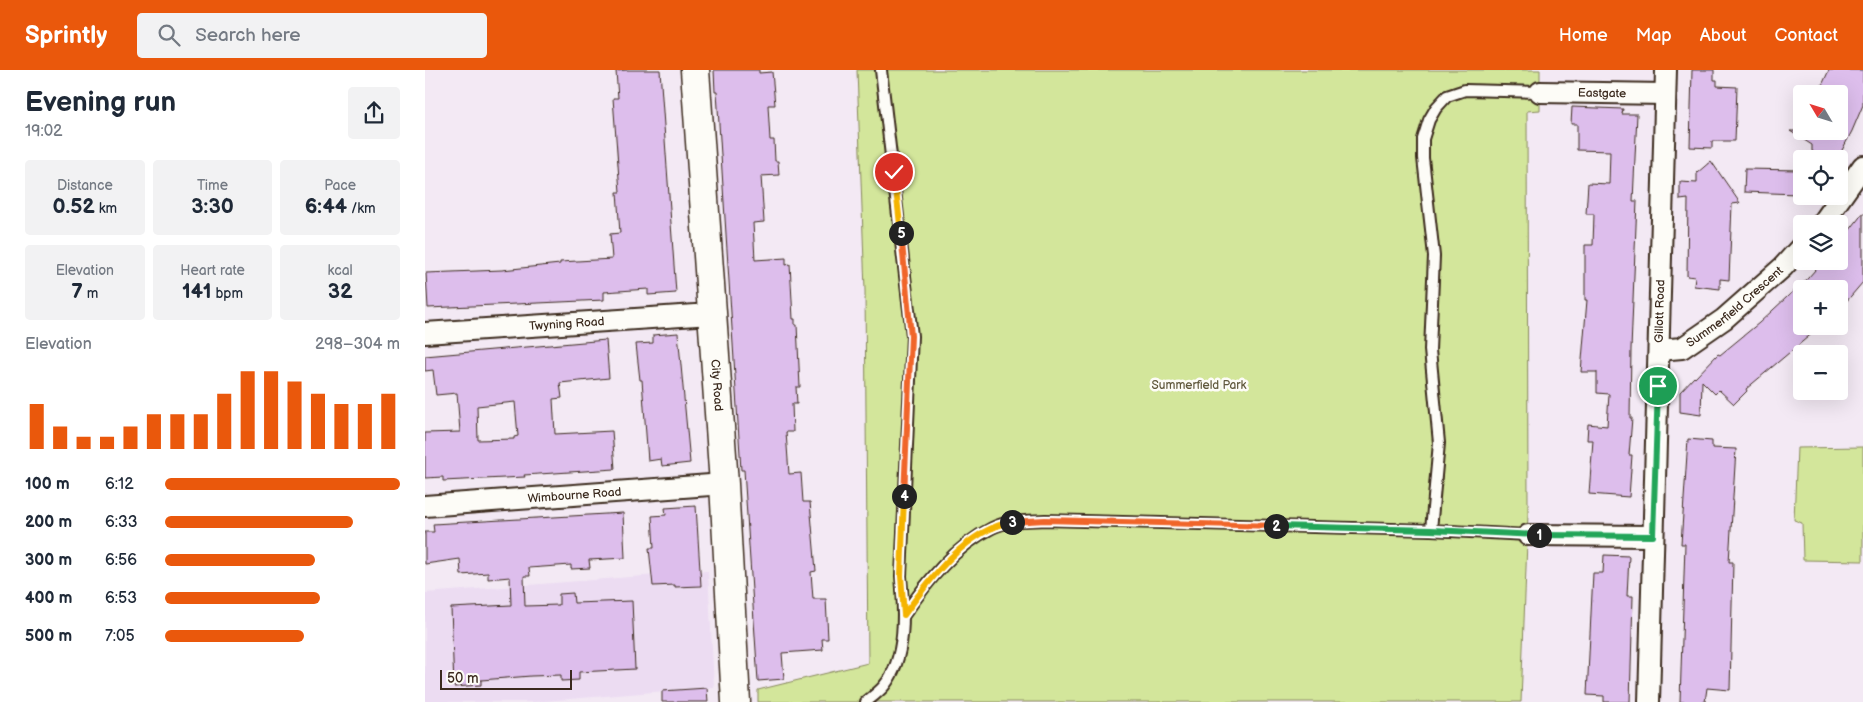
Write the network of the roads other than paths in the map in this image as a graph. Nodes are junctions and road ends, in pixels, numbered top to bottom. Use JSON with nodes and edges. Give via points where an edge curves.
{"nodes":[{"id":1,"x":695,"y":70,"type":"edge"},
{"id":2,"x":881,"y":70,"type":"edge"},
{"id":3,"x":1666,"y":70,"type":"edge"},
{"id":4,"x":1540,"y":92,"type":"joint"},
{"id":5,"x":1665,"y":94,"type":"junction"},
{"id":6,"x":1863,"y":166,"type":"edge"},
{"id":7,"x":1828,"y":215,"type":"edge"},
{"id":8,"x":1793,"y":256,"type":"edge"},
{"id":9,"x":711,"y":314,"type":"junction"},
{"id":10,"x":425,"y":333,"type":"edge"},
{"id":11,"x":1659,"y":350,"type":"junction"},
{"id":12,"x":724,"y":484,"type":"junction"},
{"id":13,"x":425,"y":506,"type":"edge"},
{"id":14,"x":1431,"y":530,"type":"junction"},
{"id":15,"x":1528,"y":535,"type":"joint"},
{"id":16,"x":1653,"y":536,"type":"junction"},
{"id":17,"x":904,"y":615,"type":"junction"},
{"id":18,"x":735,"y":702,"type":"edge"},
{"id":19,"x":866,"y":702,"type":"edge"},
{"id":20,"x":1649,"y":702,"type":"edge"}],
"edges":[{"from":1,"to":9,"type":"main road","name":"City Road"},
{"from":2,"to":17,"type":"lane","via":[[911,336],[901,576]]},
{"from":3,"to":5,"type":"street","name":"Gillott Road"},
{"from":4,"to":5,"type":"street","name":"Eastgate"},
{"from":4,"to":14,"type":"lane","via":[[1465,90],[1447,96],[1429,120],[1423,139],[1434,256],[1430,350],[1439,443]]},
{"from":5,"to":11,"type":"street","name":"Gillott Road"},
{"from":6,"to":7,"type":"street"},
{"from":8,"to":11,"type":"street","name":"Summerfield Crescent","via":[[1724,319],[1682,348]]},
{"from":9,"to":10,"type":"street","name":"Twyning Road"},
{"from":9,"to":12,"type":"main road","name":"City Road"},
{"from":11,"to":16,"type":"street","name":"Gillott Road"},
{"from":12,"to":13,"type":"street","name":"Wimbourne Road"},
{"from":12,"to":18,"type":"main road","name":"City Road"},
{"from":14,"to":15,"type":"lane"},
{"from":14,"to":17,"type":"lane","via":[[1045,520],[1009,523],[992,528],[962,549],[921,591]]},
{"from":15,"to":16,"type":"street"},
{"from":16,"to":20,"type":"street","name":"Gillott Road"},
{"from":17,"to":19,"type":"lane","via":[[897,664],[884,686]]}]}
